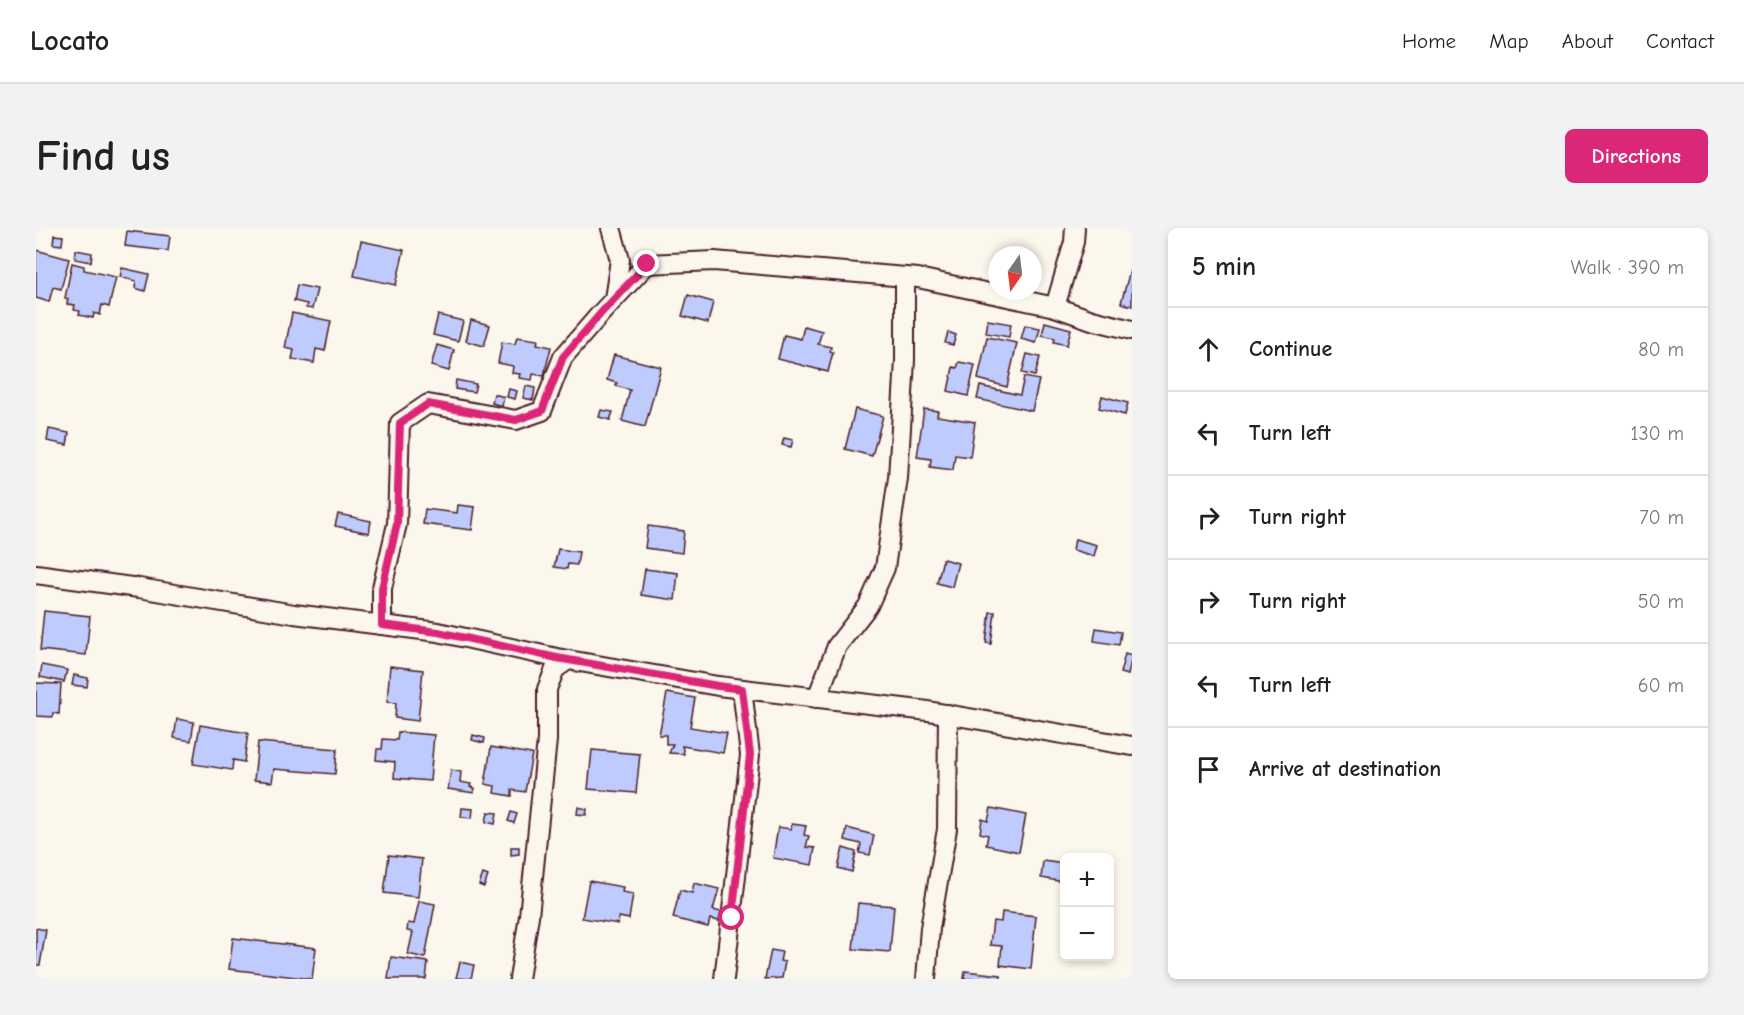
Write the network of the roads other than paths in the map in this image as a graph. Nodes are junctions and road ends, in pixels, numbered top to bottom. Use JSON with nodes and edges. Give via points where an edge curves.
{"nodes":[{"id":1,"x":611,"y":228,"type":"edge"},
{"id":2,"x":1075,"y":228,"type":"edge"},
{"id":3,"x":905,"y":277,"type":"junction"},
{"id":4,"x":614,"y":299,"type":"junction"},
{"id":5,"x":1055,"y":307,"type":"junction"},
{"id":6,"x":1132,"y":330,"type":"edge"},
{"id":7,"x":36,"y":574,"type":"edge"},
{"id":8,"x":382,"y":625,"type":"junction"},
{"id":9,"x":568,"y":660,"type":"junction"},
{"id":10,"x":742,"y":689,"type":"junction"},
{"id":11,"x":817,"y":698,"type":"junction"},
{"id":12,"x":948,"y":714,"type":"junction"},
{"id":13,"x":1132,"y":746,"type":"edge"},
{"id":14,"x":519,"y":979,"type":"edge"},
{"id":15,"x":724,"y":979,"type":"edge"},
{"id":16,"x":926,"y":979,"type":"edge"}],
"edges":[{"from":1,"to":4,"type":"street","via":[[620,260]]},
{"from":2,"to":5,"type":"street"},
{"from":3,"to":4,"type":"street","via":[[714,261],[647,264]]},
{"from":3,"to":5,"type":"street"},
{"from":3,"to":11,"type":"street","via":[[898,478],[885,568],[868,606],[837,646]]},
{"from":4,"to":8,"type":"street","via":[[563,357],[542,411],[516,420],[428,404],[400,423],[397,524],[382,588]]},
{"from":5,"to":6,"type":"street"},
{"from":7,"to":8,"type":"street"},
{"from":8,"to":9,"type":"street","via":[[438,632]]},
{"from":9,"to":10,"type":"street"},
{"from":9,"to":14,"type":"street","via":[[555,669],[547,689],[545,752]]},
{"from":10,"to":11,"type":"street"},
{"from":10,"to":15,"type":"street","via":[[750,755]]},
{"from":11,"to":12,"type":"street"},
{"from":12,"to":13,"type":"street"},
{"from":12,"to":16,"type":"street","via":[[947,829],[930,928]]}]}
